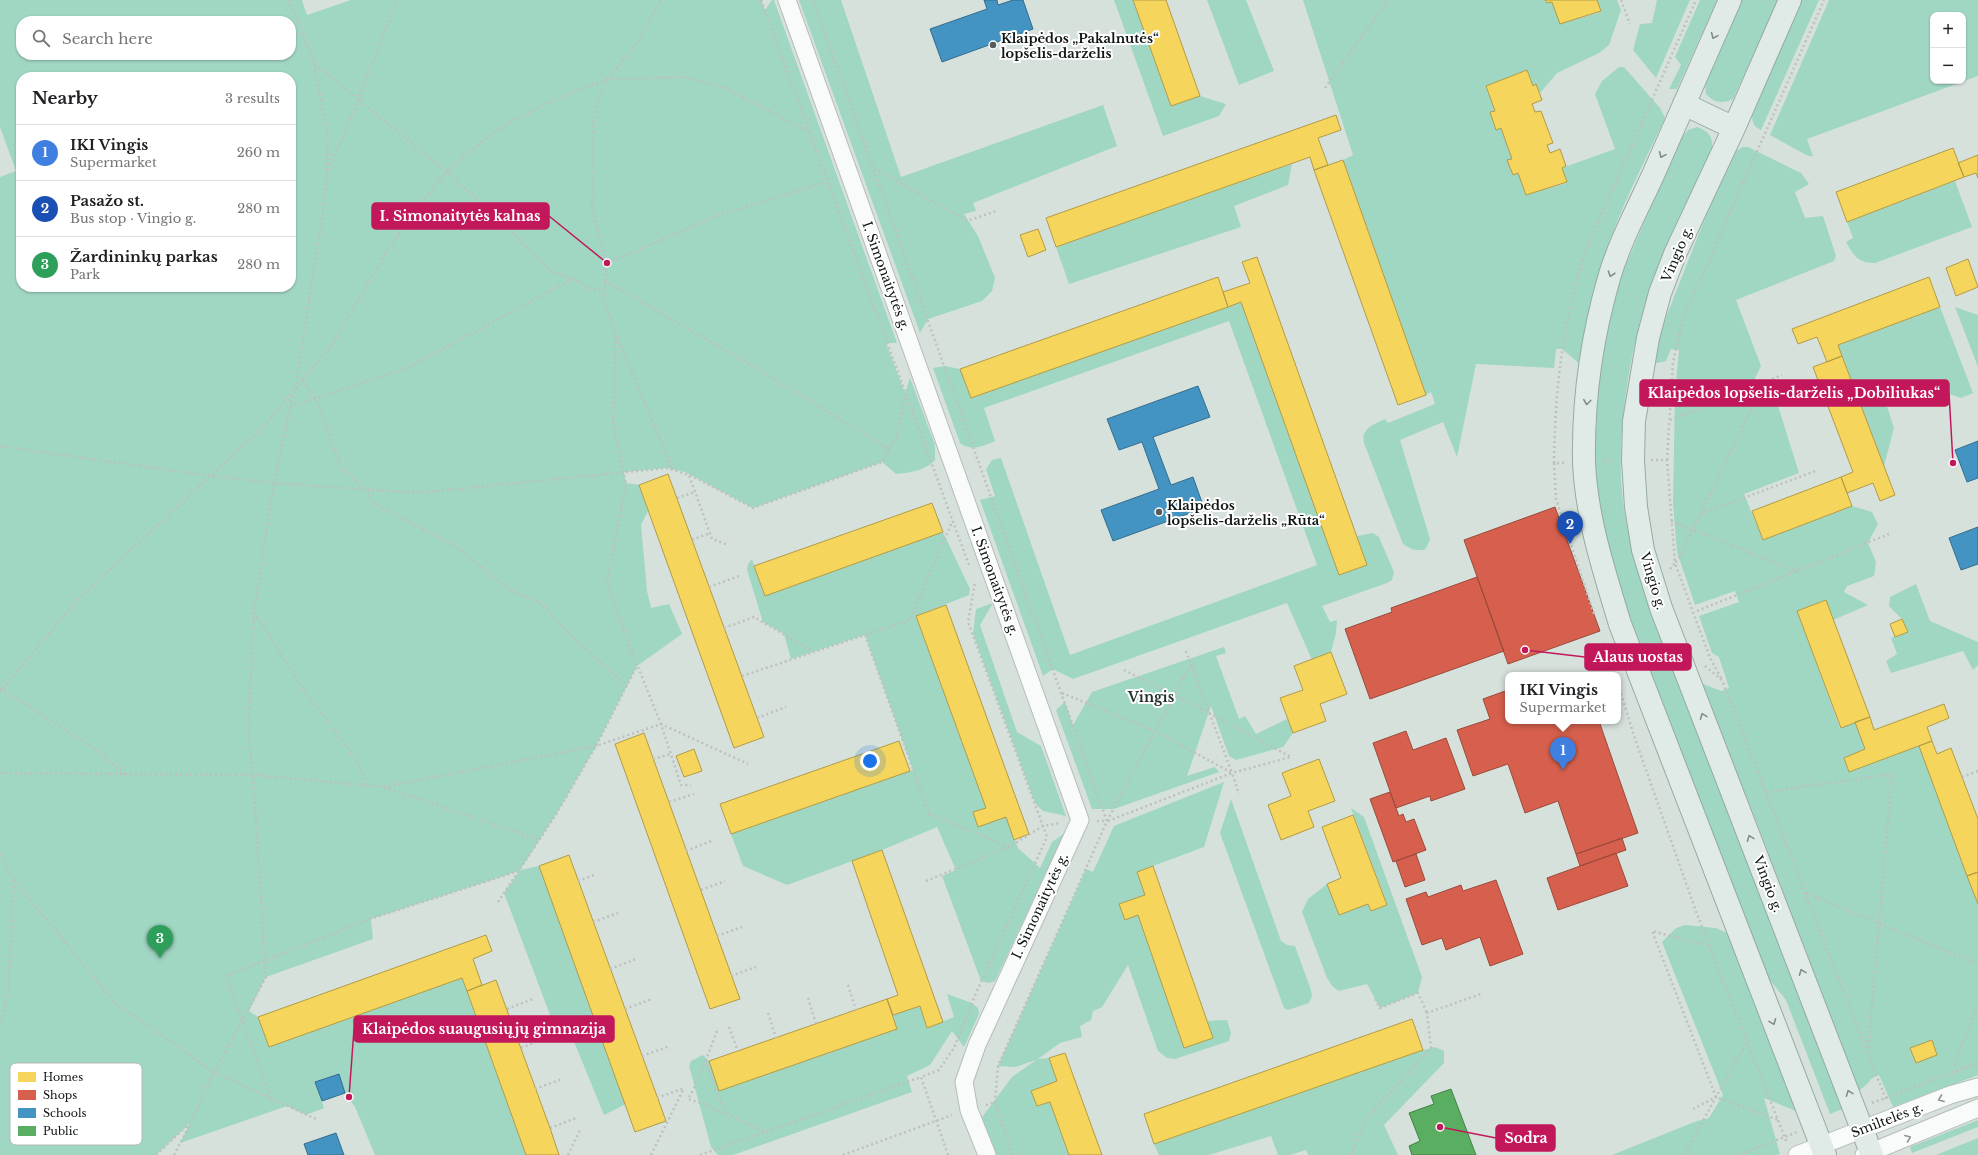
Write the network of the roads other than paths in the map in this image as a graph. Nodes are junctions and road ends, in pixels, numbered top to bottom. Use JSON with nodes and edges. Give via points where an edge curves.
{"nodes":[{"id":1,"x":787,"y":0,"type":"edge"},
{"id":2,"x":1730,"y":0,"type":"edge"},
{"id":3,"x":1790,"y":0,"type":"edge"},
{"id":4,"x":1684,"y":104,"type":"junction"},
{"id":5,"x":1734,"y":128,"type":"junction"},
{"id":6,"x":1978,"y":1087,"type":"edge"},
{"id":7,"x":1978,"y":1108,"type":"edge"},
{"id":8,"x":1863,"y":1130,"type":"junction"},
{"id":9,"x":1823,"y":1150,"type":"edge"},
{"id":10,"x":1869,"y":1154,"type":"edge"},
{"id":11,"x":987,"y":1155,"type":"edge"},
{"id":12,"x":1797,"y":1155,"type":"edge"}],
"edges":[{"from":1,"to":11,"type":"street","name":"I. Simonaitytės g.","via":[[1080,820],[977,1044],[964,1082],[969,1110]]},
{"from":2,"to":4,"type":"main road","one_way":true},
{"from":3,"to":5,"type":"main road","name":"Vingio g."},
{"from":4,"to":5,"type":"main road"},
{"from":4,"to":9,"type":"main road","one_way":true,"via":[[1609,277],[1598,323],[1585,418],[1584,462],[1591,519],[1620,624]]},
{"from":8,"to":5,"type":"main road","name":"Vingio g.","one_way":true,"via":[[1661,608],[1643,550],[1636,507],[1634,421],[1648,338],[1660,293],[1675,254]]},
{"from":6,"to":8,"type":"street","name":"Smiltelės g.","one_way":true,"via":[[1950,1095]]},
{"from":10,"to":7,"type":"street","name":"Smiltelės g.","one_way":true},
{"from":8,"to":9,"type":"street","name":"Smiltelės g."},
{"from":8,"to":10,"type":"main road","name":"Vingio g."},
{"from":9,"to":12,"type":"street","name":"Smiltelės g."}]}
